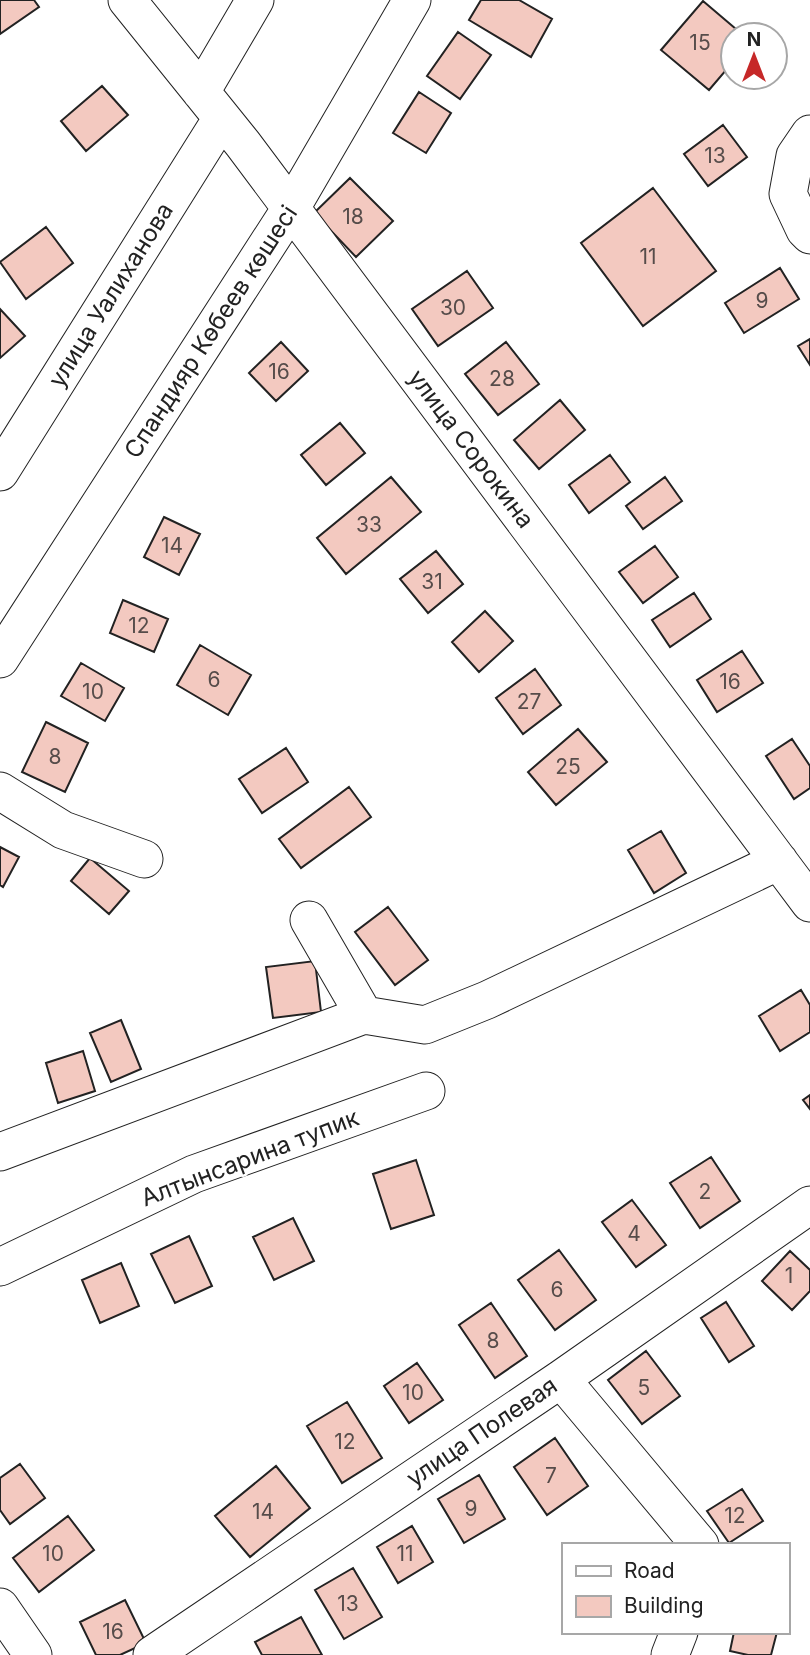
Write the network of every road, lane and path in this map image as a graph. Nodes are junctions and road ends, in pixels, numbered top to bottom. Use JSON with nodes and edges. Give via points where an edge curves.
{"nodes":[{"id":1,"x":127,"y":0,"type":"edge"},
{"id":2,"x":255,"y":0,"type":"edge"},
{"id":3,"x":412,"y":0,"type":"edge"},
{"id":4,"x":212,"y":105,"type":"junction"},
{"id":5,"x":810,"y":134,"type":"edge"},
{"id":6,"x":291,"y":208,"type":"junction"},
{"id":7,"x":810,"y":235,"type":"edge"},
{"id":8,"x":0,"y":472,"type":"edge"},
{"id":9,"x":0,"y":659,"type":"edge"},
{"id":10,"x":0,"y":791,"type":"edge"},
{"id":11,"x":144,"y":859,"type":"dead end"},
{"id":12,"x":779,"y":861,"type":"junction"},
{"id":13,"x":810,"y":903,"type":"edge"},
{"id":14,"x":309,"y":920,"type":"dead end"},
{"id":15,"x":364,"y":1015,"type":"junction"},
{"id":16,"x":426,"y":1091,"type":"dead end"},
{"id":17,"x":0,"y":1152,"type":"edge"},
{"id":18,"x":810,"y":1205,"type":"edge"},
{"id":19,"x":0,"y":1267,"type":"edge"},
{"id":20,"x":561,"y":1379,"type":"junction"},
{"id":21,"x":698,"y":1543,"type":"edge"},
{"id":22,"x":0,"y":1607,"type":"edge"},
{"id":23,"x":678,"y":1634,"type":"edge"},
{"id":24,"x":33,"y":1655,"type":"edge"},
{"id":25,"x":152,"y":1655,"type":"edge"},
{"id":26,"x":670,"y":1655,"type":"edge"}],
"edges":[{"from":1,"to":4,"type":"street","name":"улица Сорокина"},
{"from":2,"to":4,"type":"street","name":"улица Уалиханова"},
{"from":3,"to":6,"type":"street","name":"Спандияр Көбеев көшесі"},
{"from":4,"to":6,"type":"street","name":"улица Сорокина"},
{"from":4,"to":8,"type":"street","name":"улица Уалиханова"},
{"from":5,"to":7,"type":"street","via":[[795,156],[789,194]]},
{"from":6,"to":9,"type":"street","name":"Спандияр Көбеев көшесі"},
{"from":6,"to":12,"type":"street","name":"улица Сорокина"},
{"from":10,"to":11,"type":"street","via":[[63,830]]},
{"from":12,"to":13,"type":"street","name":"улица Сорокина"},
{"from":12,"to":15,"type":"street","via":[[425,1025]]},
{"from":14,"to":15,"type":"street"},
{"from":15,"to":17,"type":"street"},
{"from":16,"to":19,"type":"street","name":"Алтынсарина тупик","via":[[194,1174]]},
{"from":18,"to":20,"type":"street","name":"улица Полевая"},
{"from":20,"to":21,"type":"street"},
{"from":20,"to":25,"type":"street","name":"улица Полевая"},
{"from":22,"to":24,"type":"street"},
{"from":23,"to":26,"type":"street"}]}
